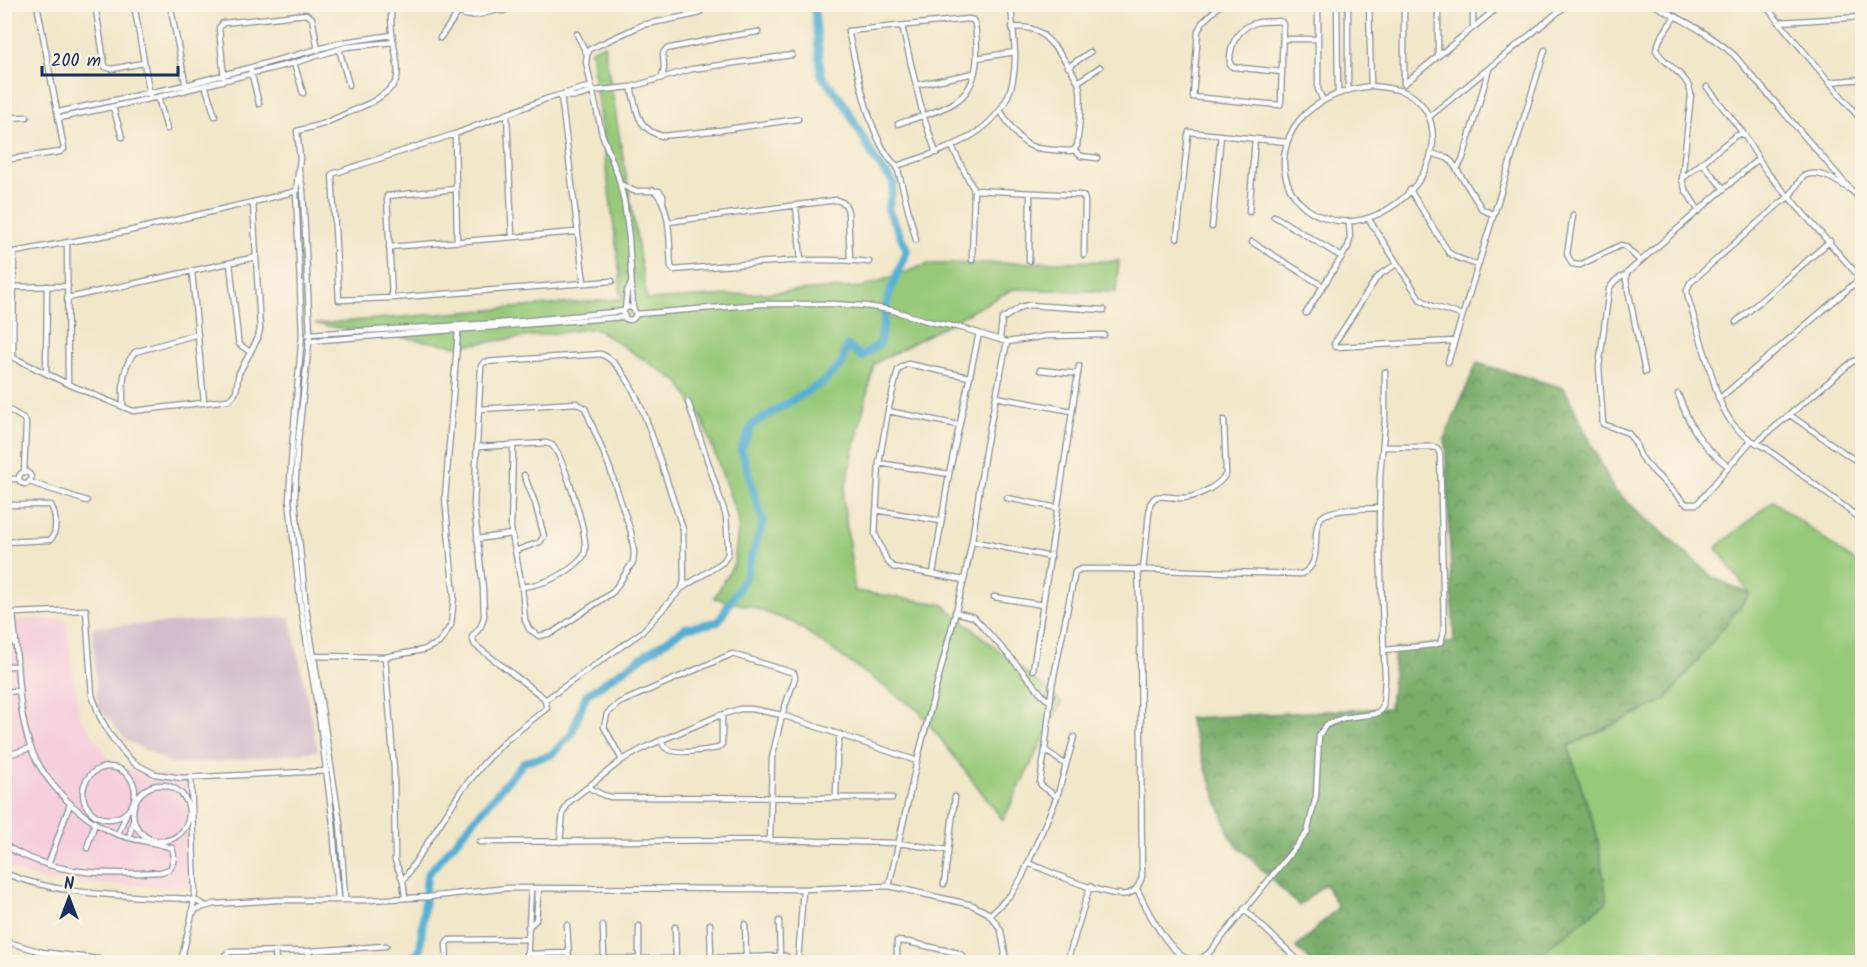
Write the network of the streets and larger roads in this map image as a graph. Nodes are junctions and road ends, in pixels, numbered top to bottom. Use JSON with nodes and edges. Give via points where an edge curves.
{"nodes":[{"id":1,"x":37,"y":4,"type":"edge"},
{"id":2,"x":95,"y":4,"type":"edge"},
{"id":3,"x":134,"y":4,"type":"edge"},
{"id":4,"x":170,"y":4,"type":"edge"},
{"id":5,"x":391,"y":4,"type":"edge"},
{"id":6,"x":451,"y":4,"type":"edge"},
{"id":7,"x":522,"y":4,"type":"edge"},
{"id":8,"x":701,"y":4,"type":"edge"},
{"id":9,"x":1011,"y":4,"type":"edge"},
{"id":10,"x":1221,"y":4,"type":"edge"},
{"id":11,"x":1317,"y":4,"type":"edge"},
{"id":12,"x":1337,"y":4,"type":"edge"},
{"id":13,"x":1348,"y":4,"type":"edge"},
{"id":14,"x":1370,"y":4,"type":"edge"},
{"id":15,"x":1404,"y":4,"type":"edge"},
{"id":16,"x":1438,"y":4,"type":"edge"},
{"id":17,"x":1473,"y":4,"type":"edge"},
{"id":18,"x":1502,"y":4,"type":"edge"},
{"id":19,"x":1568,"y":4,"type":"edge"},
{"id":20,"x":1652,"y":4,"type":"edge"},
{"id":21,"x":1764,"y":4,"type":"edge"},
{"id":22,"x":497,"y":7,"type":"edge"},
{"id":23,"x":458,"y":13,"type":"junction"},
{"id":24,"x":1675,"y":16,"type":"junction"},
{"id":25,"x":1863,"y":17,"type":"edge"},
{"id":26,"x":1779,"y":22,"type":"junction"},
{"id":27,"x":902,"y":26,"type":"junction"},
{"id":28,"x":1012,"y":27,"type":"junction"},
{"id":29,"x":1473,"y":27,"type":"junction"},
{"id":30,"x":758,"y":32,"type":"dead end"},
{"id":31,"x":577,"y":34,"type":"dead end"},
{"id":32,"x":392,"y":35,"type":"junction"},
{"id":33,"x":440,"y":38,"type":"dead end"},
{"id":34,"x":1283,"y":39,"type":"junction"},
{"id":35,"x":1318,"y":39,"type":"junction"},
{"id":36,"x":394,"y":42,"type":"junction"},
{"id":37,"x":339,"y":49,"type":"junction"},
{"id":38,"x":1545,"y":50,"type":"dead end"},
{"id":39,"x":319,"y":52,"type":"junction"},
{"id":40,"x":1015,"y":52,"type":"junction"},
{"id":41,"x":1090,"y":52,"type":"dead end"},
{"id":42,"x":587,"y":55,"type":"junction"},
{"id":43,"x":792,"y":55,"type":"dead end"},
{"id":44,"x":1438,"y":56,"type":"junction"},
{"id":45,"x":977,"y":58,"type":"junction"},
{"id":46,"x":143,"y":63,"type":"junction"},
{"id":47,"x":294,"y":63,"type":"junction"},
{"id":48,"x":1068,"y":67,"type":"junction"},
{"id":49,"x":1100,"y":67,"type":"dead end"},
{"id":50,"x":1489,"y":69,"type":"junction"},
{"id":51,"x":251,"y":71,"type":"junction"},
{"id":52,"x":1282,"y":72,"type":"junction"},
{"id":53,"x":974,"y":73,"type":"junction"},
{"id":54,"x":662,"y":77,"type":"junction"},
{"id":55,"x":224,"y":78,"type":"junction"},
{"id":56,"x":1863,"y":80,"type":"edge"},
{"id":57,"x":1078,"y":82,"type":"junction"},
{"id":58,"x":1829,"y":82,"type":"junction"},
{"id":59,"x":1404,"y":84,"type":"junction"},
{"id":60,"x":205,"y":85,"type":"junction"},
{"id":61,"x":349,"y":85,"type":"dead end"},
{"id":62,"x":916,"y":85,"type":"junction"},
{"id":63,"x":1371,"y":86,"type":"junction"},
{"id":64,"x":186,"y":87,"type":"junction"},
{"id":65,"x":631,"y":87,"type":"junction"},
{"id":66,"x":1707,"y":87,"type":"dead end"},
{"id":67,"x":1348,"y":90,"type":"junction"},
{"id":68,"x":592,"y":91,"type":"junction"},
{"id":69,"x":1404,"y":92,"type":"junction"},
{"id":70,"x":303,"y":93,"type":"dead end"},
{"id":71,"x":1338,"y":93,"type":"junction"},
{"id":72,"x":561,"y":95,"type":"junction"},
{"id":73,"x":150,"y":96,"type":"junction"},
{"id":74,"x":158,"y":97,"type":"junction"},
{"id":75,"x":1323,"y":101,"type":"junction"},
{"id":76,"x":260,"y":104,"type":"dead end"},
{"id":77,"x":113,"y":106,"type":"junction"},
{"id":78,"x":1001,"y":112,"type":"junction"},
{"id":79,"x":507,"y":114,"type":"junction"},
{"id":80,"x":59,"y":115,"type":"junction"},
{"id":81,"x":923,"y":115,"type":"junction"},
{"id":82,"x":215,"y":116,"type":"dead end"},
{"id":83,"x":1430,"y":116,"type":"junction"},
{"id":84,"x":27,"y":117,"type":"dead end"},
{"id":85,"x":4,"y":118,"type":"edge"},
{"id":86,"x":798,"y":119,"type":"dead end"},
{"id":87,"x":1863,"y":121,"type":"edge"},
{"id":88,"x":898,"y":124,"type":"dead end"},
{"id":89,"x":167,"y":129,"type":"dead end"},
{"id":90,"x":1743,"y":133,"type":"junction"},
{"id":91,"x":455,"y":134,"type":"junction"},
{"id":92,"x":1221,"y":135,"type":"junction"},
{"id":93,"x":122,"y":137,"type":"dead end"},
{"id":94,"x":1255,"y":139,"type":"junction"},
{"id":95,"x":1287,"y":142,"type":"junction"},
{"id":96,"x":952,"y":147,"type":"junction"},
{"id":97,"x":1074,"y":150,"type":"junction"},
{"id":98,"x":936,"y":153,"type":"junction"},
{"id":99,"x":1431,"y":153,"type":"junction"},
{"id":100,"x":1097,"y":158,"type":"dead end"},
{"id":101,"x":1758,"y":159,"type":"junction"},
{"id":102,"x":4,"y":160,"type":"edge"},
{"id":103,"x":1702,"y":163,"type":"junction"},
{"id":104,"x":897,"y":166,"type":"junction"},
{"id":105,"x":299,"y":167,"type":"junction"},
{"id":106,"x":1457,"y":169,"type":"junction"},
{"id":107,"x":1682,"y":179,"type":"junction"},
{"id":108,"x":620,"y":184,"type":"junction"},
{"id":109,"x":455,"y":189,"type":"junction"},
{"id":110,"x":1724,"y":189,"type":"junction"},
{"id":111,"x":303,"y":190,"type":"junction"},
{"id":112,"x":974,"y":190,"type":"junction"},
{"id":113,"x":1410,"y":190,"type":"junction"},
{"id":114,"x":1851,"y":190,"type":"junction"},
{"id":115,"x":296,"y":191,"type":"junction"},
{"id":116,"x":634,"y":191,"type":"junction"},
{"id":117,"x":1030,"y":193,"type":"junction"},
{"id":118,"x":1789,"y":197,"type":"junction"},
{"id":119,"x":624,"y":201,"type":"junction"},
{"id":120,"x":1863,"y":201,"type":"edge"},
{"id":121,"x":253,"y":202,"type":"junction"},
{"id":122,"x":796,"y":206,"type":"junction"},
{"id":123,"x":1700,"y":211,"type":"junction"},
{"id":124,"x":1249,"y":212,"type":"dead end"},
{"id":125,"x":1494,"y":215,"type":"junction"},
{"id":126,"x":1573,"y":215,"type":"dead end"},
{"id":127,"x":1274,"y":216,"type":"dead end"},
{"id":128,"x":1368,"y":218,"type":"junction"},
{"id":129,"x":668,"y":222,"type":"junction"},
{"id":130,"x":1349,"y":222,"type":"junction"},
{"id":131,"x":1212,"y":227,"type":"dead end"},
{"id":132,"x":577,"y":232,"type":"junction"},
{"id":133,"x":512,"y":237,"type":"junction"},
{"id":134,"x":1177,"y":238,"type":"dead end"},
{"id":135,"x":916,"y":240,"type":"dead end"},
{"id":136,"x":457,"y":241,"type":"junction"},
{"id":137,"x":1830,"y":241,"type":"junction"},
{"id":138,"x":67,"y":242,"type":"junction"},
{"id":139,"x":1252,"y":242,"type":"dead end"},
{"id":140,"x":389,"y":247,"type":"junction"},
{"id":141,"x":14,"y":252,"type":"junction"},
{"id":142,"x":4,"y":254,"type":"edge"},
{"id":143,"x":1084,"y":255,"type":"dead end"},
{"id":144,"x":256,"y":257,"type":"junction"},
{"id":145,"x":1342,"y":257,"type":"junction"},
{"id":146,"x":850,"y":260,"type":"junction"},
{"id":147,"x":1640,"y":260,"type":"junction"},
{"id":148,"x":801,"y":261,"type":"junction"},
{"id":149,"x":972,"y":261,"type":"dead end"},
{"id":150,"x":1029,"y":261,"type":"dead end"},
{"id":151,"x":869,"y":262,"type":"dead end"},
{"id":152,"x":230,"y":263,"type":"junction"},
{"id":153,"x":1397,"y":264,"type":"junction"},
{"id":154,"x":1478,"y":265,"type":"junction"},
{"id":155,"x":192,"y":271,"type":"junction"},
{"id":156,"x":1626,"y":275,"type":"junction"},
{"id":157,"x":1862,"y":279,"type":"edge"},
{"id":158,"x":612,"y":281,"type":"dead end"},
{"id":159,"x":584,"y":283,"type":"junction"},
{"id":160,"x":631,"y":284,"type":"junction"},
{"id":161,"x":47,"y":286,"type":"junction"},
{"id":162,"x":68,"y":286,"type":"junction"},
{"id":163,"x":1323,"y":286,"type":"junction"},
{"id":164,"x":14,"y":287,"type":"junction"},
{"id":165,"x":68,"y":298,"type":"junction"},
{"id":166,"x":392,"y":298,"type":"junction"},
{"id":167,"x":1104,"y":310,"type":"dead end"},
{"id":168,"x":634,"y":311,"type":"junction"},
{"id":169,"x":1306,"y":312,"type":"dead end"},
{"id":170,"x":624,"y":313,"type":"junction"},
{"id":171,"x":1462,"y":315,"type":"junction"},
{"id":172,"x":1736,"y":322,"type":"dead end"},
{"id":173,"x":458,"y":331,"type":"junction"},
{"id":174,"x":979,"y":333,"type":"junction"},
{"id":175,"x":198,"y":334,"type":"junction"},
{"id":176,"x":303,"y":334,"type":"junction"},
{"id":177,"x":310,"y":334,"type":"junction"},
{"id":178,"x":1104,"y":335,"type":"dead end"},
{"id":179,"x":1000,"y":339,"type":"junction"},
{"id":180,"x":309,"y":341,"type":"junction"},
{"id":181,"x":1454,"y":341,"type":"junction"},
{"id":182,"x":302,"y":342,"type":"junction"},
{"id":183,"x":1007,"y":342,"type":"junction"},
{"id":184,"x":249,"y":352,"type":"junction"},
{"id":185,"x":4,"y":353,"type":"edge"},
{"id":186,"x":13,"y":357,"type":"junction"},
{"id":187,"x":1863,"y":360,"type":"edge"},
{"id":188,"x":1448,"y":362,"type":"dead end"},
{"id":189,"x":1080,"y":366,"type":"dead end"},
{"id":190,"x":1040,"y":370,"type":"dead end"},
{"id":191,"x":46,"y":372,"type":"junction"},
{"id":192,"x":1385,"y":372,"type":"dead end"},
{"id":193,"x":1645,"y":372,"type":"dead end"},
{"id":194,"x":1078,"y":374,"type":"junction"},
{"id":195,"x":969,"y":378,"type":"junction"},
{"id":196,"x":68,"y":384,"type":"junction"},
{"id":197,"x":1678,"y":394,"type":"dead end"},
{"id":198,"x":996,"y":397,"type":"junction"},
{"id":199,"x":1719,"y":399,"type":"junction"},
{"id":200,"x":688,"y":402,"type":"dead end"},
{"id":201,"x":204,"y":403,"type":"junction"},
{"id":202,"x":4,"y":407,"type":"edge"},
{"id":203,"x":123,"y":407,"type":"junction"},
{"id":204,"x":480,"y":409,"type":"junction"},
{"id":205,"x":888,"y":411,"type":"junction"},
{"id":206,"x":1072,"y":411,"type":"junction"},
{"id":207,"x":1790,"y":415,"type":"junction"},
{"id":208,"x":1224,"y":420,"type":"dead end"},
{"id":209,"x":959,"y":425,"type":"junction"},
{"id":210,"x":1754,"y":442,"type":"junction"},
{"id":211,"x":513,"y":445,"type":"junction"},
{"id":212,"x":477,"y":447,"type":"junction"},
{"id":213,"x":1383,"y":447,"type":"junction"},
{"id":214,"x":879,"y":463,"type":"junction"},
{"id":215,"x":1863,"y":465,"type":"edge"},
{"id":216,"x":1729,"y":467,"type":"junction"},
{"id":217,"x":24,"y":472,"type":"junction"},
{"id":218,"x":950,"y":474,"type":"junction"},
{"id":219,"x":524,"y":475,"type":"dead end"},
{"id":220,"x":4,"y":479,"type":"edge"},
{"id":221,"x":19,"y":479,"type":"junction"},
{"id":222,"x":29,"y":482,"type":"junction"},
{"id":223,"x":1007,"y":498,"type":"dead end"},
{"id":224,"x":87,"y":501,"type":"dead end"},
{"id":225,"x":4,"y":506,"type":"edge"},
{"id":226,"x":1058,"y":508,"type":"junction"},
{"id":227,"x":1380,"y":508,"type":"junction"},
{"id":228,"x":876,"y":510,"type":"junction"},
{"id":229,"x":1863,"y":520,"type":"edge"},
{"id":230,"x":941,"y":521,"type":"junction"},
{"id":231,"x":512,"y":534,"type":"junction"},
{"id":232,"x":477,"y":538,"type":"junction"},
{"id":233,"x":972,"y":541,"type":"junction"},
{"id":234,"x":4,"y":542,"type":"edge"},
{"id":235,"x":515,"y":551,"type":"junction"},
{"id":236,"x":1051,"y":557,"type":"junction"},
{"id":237,"x":1141,"y":570,"type":"junction"},
{"id":238,"x":933,"y":574,"type":"junction"},
{"id":239,"x":964,"y":579,"type":"junction"},
{"id":240,"x":522,"y":588,"type":"junction"},
{"id":241,"x":682,"y":588,"type":"junction"},
{"id":242,"x":994,"y":597,"type":"dead end"},
{"id":243,"x":1043,"y":605,"type":"junction"},
{"id":244,"x":955,"y":612,"type":"junction"},
{"id":245,"x":13,"y":613,"type":"junction"},
{"id":246,"x":4,"y":614,"type":"edge"},
{"id":247,"x":4,"y":637,"type":"edge"},
{"id":248,"x":16,"y":645,"type":"junction"},
{"id":249,"x":1384,"y":650,"type":"junction"},
{"id":250,"x":311,"y":656,"type":"junction"},
{"id":251,"x":385,"y":657,"type":"junction"},
{"id":252,"x":4,"y":666,"type":"edge"},
{"id":253,"x":17,"y":666,"type":"junction"},
{"id":254,"x":1033,"y":670,"type":"dead end"},
{"id":255,"x":19,"y":691,"type":"junction"},
{"id":256,"x":4,"y":692,"type":"edge"},
{"id":257,"x":545,"y":700,"type":"junction"},
{"id":258,"x":1050,"y":701,"type":"junction"},
{"id":259,"x":782,"y":714,"type":"junction"},
{"id":260,"x":722,"y":715,"type":"junction"},
{"id":261,"x":840,"y":734,"type":"junction"},
{"id":262,"x":1074,"y":737,"type":"dead end"},
{"id":263,"x":661,"y":740,"type":"junction"},
{"id":264,"x":31,"y":748,"type":"junction"},
{"id":265,"x":1046,"y":750,"type":"junction"},
{"id":266,"x":4,"y":756,"type":"edge"},
{"id":267,"x":622,"y":760,"type":"junction"},
{"id":268,"x":917,"y":761,"type":"junction"},
{"id":269,"x":1066,"y":765,"type":"junction"},
{"id":270,"x":330,"y":771,"type":"junction"},
{"id":271,"x":191,"y":778,"type":"junction"},
{"id":272,"x":588,"y":787,"type":"junction"},
{"id":273,"x":770,"y":797,"type":"junction"},
{"id":274,"x":836,"y":797,"type":"junction"},
{"id":275,"x":955,"y":797,"type":"dead end"},
{"id":276,"x":1057,"y":797,"type":"junction"},
{"id":277,"x":892,"y":798,"type":"dead end"},
{"id":278,"x":70,"y":804,"type":"junction"},
{"id":279,"x":127,"y":812,"type":"junction"},
{"id":280,"x":133,"y":817,"type":"junction"},
{"id":281,"x":107,"y":819,"type":"junction"},
{"id":282,"x":95,"y":823,"type":"junction"},
{"id":283,"x":121,"y":826,"type":"junction"},
{"id":284,"x":132,"y":830,"type":"junction"},
{"id":285,"x":118,"y":834,"type":"junction"},
{"id":286,"x":145,"y":836,"type":"junction"},
{"id":287,"x":129,"y":838,"type":"junction"},
{"id":288,"x":770,"y":840,"type":"junction"},
{"id":289,"x":479,"y":842,"type":"dead end"},
{"id":290,"x":560,"y":842,"type":"junction"},
{"id":291,"x":898,"y":843,"type":"junction"},
{"id":292,"x":4,"y":845,"type":"edge"},
{"id":293,"x":87,"y":848,"type":"dead end"},
{"id":294,"x":948,"y":850,"type":"junction"},
{"id":295,"x":1028,"y":863,"type":"junction"},
{"id":296,"x":48,"y":865,"type":"junction"},
{"id":297,"x":4,"y":873,"type":"edge"},
{"id":298,"x":403,"y":881,"type":"junction"},
{"id":299,"x":944,"y":884,"type":"dead end"},
{"id":300,"x":889,"y":886,"type":"junction"},
{"id":301,"x":1089,"y":886,"type":"junction"},
{"id":302,"x":531,"y":888,"type":"junction"},
{"id":303,"x":539,"y":888,"type":"junction"},
{"id":304,"x":803,"y":889,"type":"junction"},
{"id":305,"x":1137,"y":889,"type":"junction"},
{"id":306,"x":405,"y":897,"type":"junction"},
{"id":307,"x":338,"y":899,"type":"junction"},
{"id":308,"x":345,"y":899,"type":"junction"},
{"id":309,"x":194,"y":902,"type":"junction"},
{"id":310,"x":205,"y":906,"type":"junction"},
{"id":311,"x":1244,"y":909,"type":"junction"},
{"id":312,"x":192,"y":914,"type":"junction"},
{"id":313,"x":990,"y":915,"type":"junction"},
{"id":314,"x":779,"y":921,"type":"dead end"},
{"id":315,"x":710,"y":924,"type":"dead end"},
{"id":316,"x":745,"y":924,"type":"dead end"},
{"id":317,"x":567,"y":925,"type":"dead end"},
{"id":318,"x":603,"y":926,"type":"dead end"},
{"id":319,"x":639,"y":926,"type":"dead end"},
{"id":320,"x":528,"y":927,"type":"junction"},
{"id":321,"x":675,"y":927,"type":"dead end"},
{"id":322,"x":527,"y":939,"type":"junction"},
{"id":323,"x":4,"y":941,"type":"edge"},
{"id":324,"x":386,"y":945,"type":"dead end"},
{"id":325,"x":309,"y":951,"type":"junction"},
{"id":326,"x":42,"y":952,"type":"junction"},
{"id":327,"x":275,"y":952,"type":"junction"},
{"id":328,"x":568,"y":953,"type":"junction"},
{"id":329,"x":526,"y":954,"type":"junction"},
{"id":330,"x":765,"y":956,"type":"junction"},
{"id":331,"x":746,"y":957,"type":"junction"},
{"id":332,"x":711,"y":958,"type":"junction"},
{"id":333,"x":142,"y":959,"type":"dead end"},
{"id":334,"x":604,"y":959,"type":"junction"},
{"id":335,"x":639,"y":959,"type":"junction"},
{"id":336,"x":676,"y":959,"type":"junction"},
{"id":337,"x":106,"y":961,"type":"edge"},
{"id":338,"x":651,"y":961,"type":"edge"},
{"id":339,"x":662,"y":961,"type":"edge"},
{"id":340,"x":42,"y":963,"type":"edge"},
{"id":341,"x":181,"y":963,"type":"edge"},
{"id":342,"x":221,"y":963,"type":"edge"},
{"id":343,"x":276,"y":963,"type":"edge"},
{"id":344,"x":309,"y":963,"type":"edge"},
{"id":345,"x":447,"y":963,"type":"edge"},
{"id":346,"x":526,"y":963,"type":"edge"},
{"id":347,"x":765,"y":963,"type":"edge"},
{"id":348,"x":798,"y":963,"type":"edge"},
{"id":349,"x":897,"y":963,"type":"edge"},
{"id":350,"x":965,"y":963,"type":"edge"},
{"id":351,"x":1004,"y":963,"type":"edge"},
{"id":352,"x":1067,"y":963,"type":"edge"},
{"id":353,"x":1300,"y":963,"type":"edge"}],
"edges":[{"from":1,"to":80,"type":"street"},
{"from":2,"to":46,"type":"street","via":[[105,67]]},
{"from":3,"to":46,"type":"street"},
{"from":4,"to":64,"type":"street"},
{"from":5,"to":32,"type":"street"},
{"from":6,"to":23,"type":"street"},
{"from":7,"to":22,"type":"street","via":[[503,11]]},
{"from":8,"to":42,"type":"street","via":[[700,13],[632,29],[590,49]]},
{"from":9,"to":28,"type":"street"},
{"from":10,"to":52,"type":"street","via":[[1198,31],[1193,97],[1280,105]]},
{"from":11,"to":35,"type":"street"},
{"from":12,"to":71,"type":"street"},
{"from":13,"to":67,"type":"street"},
{"from":14,"to":63,"type":"street"},
{"from":15,"to":59,"type":"street"},
{"from":16,"to":44,"type":"street"},
{"from":17,"to":29,"type":"street"},
{"from":18,"to":29,"type":"street"},
{"from":19,"to":50,"type":"street"},
{"from":20,"to":24,"type":"street"},
{"from":21,"to":26,"type":"street"},
{"from":22,"to":23,"type":"street","via":[[471,16]]},
{"from":23,"to":33,"type":"street"},
{"from":24,"to":107,"type":"street","via":[[1656,50],[1690,87]]},
{"from":24,"to":114,"type":"street","via":[[1717,40],[1734,55]]},
{"from":25,"to":26,"type":"street"},
{"from":26,"to":58,"type":"street"},
{"from":27,"to":45,"type":"street","via":[[973,20]]},
{"from":27,"to":62,"type":"street"},
{"from":27,"to":104,"type":"street","via":[[848,31],[875,133],[888,159]]},
{"from":28,"to":40,"type":"street"},
{"from":28,"to":48,"type":"street","via":[[1030,28],[1042,34]]},
{"from":29,"to":44,"type":"street"},
{"from":30,"to":54,"type":"street","via":[[666,50]]},
{"from":31,"to":42,"type":"street"},
{"from":32,"to":36,"type":"street"},
{"from":32,"to":39,"type":"street","via":[[344,42]]},
{"from":34,"to":35,"type":"street"},
{"from":34,"to":52,"type":"street"},
{"from":34,"to":52,"type":"street","via":[[1282,22],[1254,23],[1233,41],[1230,61],[1233,67]]},
{"from":35,"to":75,"type":"street","via":[[1318,89]]},
{"from":36,"to":37,"type":"street"},
{"from":36,"to":105,"type":"street","via":[[395,82],[370,103],[297,131]]},
{"from":37,"to":39,"type":"street"},
{"from":37,"to":61,"type":"street"},
{"from":38,"to":125,"type":"street"},
{"from":39,"to":47,"type":"street"},
{"from":39,"to":51,"type":"street"},
{"from":39,"to":55,"type":"street","via":[[312,18],[306,14],[223,23],[219,28]]},
{"from":40,"to":45,"type":"street"},
{"from":40,"to":78,"type":"street","via":[[1013,80]]},
{"from":41,"to":48,"type":"street"},
{"from":42,"to":68,"type":"street"},
{"from":43,"to":54,"type":"street"},
{"from":44,"to":59,"type":"street"},
{"from":45,"to":53,"type":"street"},
{"from":46,"to":73,"type":"street"},
{"from":47,"to":51,"type":"street"},
{"from":47,"to":70,"type":"street"},
{"from":48,"to":57,"type":"street"},
{"from":49,"to":57,"type":"street"},
{"from":50,"to":83,"type":"street"},
{"from":50,"to":106,"type":"street"},
{"from":51,"to":55,"type":"street"},
{"from":51,"to":76,"type":"street"},
{"from":53,"to":62,"type":"street"},
{"from":53,"to":81,"type":"street","via":[[958,101]]},
{"from":54,"to":65,"type":"street"},
{"from":55,"to":60,"type":"street"},
{"from":55,"to":64,"type":"street"},
{"from":56,"to":58,"type":"street"},
{"from":57,"to":97,"type":"street","via":[[1080,105]]},
{"from":58,"to":87,"type":"street"},
{"from":59,"to":69,"type":"street"},
{"from":60,"to":64,"type":"street"},
{"from":60,"to":82,"type":"street"},
{"from":62,"to":81,"type":"street"},
{"from":63,"to":67,"type":"street"},
{"from":63,"to":69,"type":"street"},
{"from":64,"to":73,"type":"street"},
{"from":64,"to":74,"type":"street"},
{"from":65,"to":68,"type":"street"},
{"from":65,"to":86,"type":"street","via":[[641,122],[653,133],[662,135]]},
{"from":66,"to":90,"type":"street"},
{"from":67,"to":71,"type":"street"},
{"from":68,"to":72,"type":"street","via":[[587,87]]},
{"from":68,"to":108,"type":"street"},
{"from":69,"to":83,"type":"street","via":[[1414,97]]},
{"from":71,"to":75,"type":"street"},
{"from":72,"to":79,"type":"street"},
{"from":72,"to":132,"type":"street"},
{"from":73,"to":74,"type":"street"},
{"from":73,"to":77,"type":"street"},
{"from":73,"to":80,"type":"street"},
{"from":74,"to":89,"type":"street"},
{"from":75,"to":95,"type":"street","via":[[1304,115]]},
{"from":77,"to":80,"type":"street"},
{"from":77,"to":93,"type":"street"},
{"from":78,"to":96,"type":"street"},
{"from":78,"to":97,"type":"street","via":[[1027,146]]},
{"from":79,"to":91,"type":"street"},
{"from":79,"to":133,"type":"street"},
{"from":80,"to":102,"type":"street","via":[[62,152]]},
{"from":81,"to":88,"type":"street"},
{"from":81,"to":98,"type":"street"},
{"from":83,"to":99,"type":"street"},
{"from":84,"to":85,"type":"street"},
{"from":90,"to":101,"type":"street"},
{"from":90,"to":103,"type":"street"},
{"from":91,"to":109,"type":"street"},
{"from":91,"to":166,"type":"street","via":[[332,174],[339,300]]},
{"from":92,"to":94,"type":"street"},
{"from":92,"to":131,"type":"street"},
{"from":92,"to":134,"type":"street","via":[[1189,132]]},
{"from":94,"to":95,"type":"street"},
{"from":94,"to":124,"type":"street"},
{"from":95,"to":130,"type":"street","via":[[1284,176],[1292,193],[1314,213]]},
{"from":96,"to":98,"type":"street"},
{"from":96,"to":112,"type":"street"},
{"from":97,"to":100,"type":"street","via":[[1081,156]]},
{"from":98,"to":104,"type":"street"},
{"from":99,"to":106,"type":"street","via":[[1447,158]]},
{"from":99,"to":113,"type":"street","via":[[1427,167]]},
{"from":101,"to":110,"type":"street"},
{"from":101,"to":118,"type":"street"},
{"from":103,"to":107,"type":"street"},
{"from":103,"to":110,"type":"street"},
{"from":104,"to":135,"type":"street"},
{"from":105,"to":111,"type":"street"},
{"from":105,"to":115,"type":"street"},
{"from":106,"to":125,"type":"street","via":[[1482,209]]},
{"from":107,"to":123,"type":"street"},
{"from":108,"to":116,"type":"street"},
{"from":108,"to":119,"type":"street"},
{"from":109,"to":136,"type":"street"},
{"from":109,"to":140,"type":"street","via":[[387,196]]},
{"from":110,"to":123,"type":"street"},
{"from":111,"to":115,"type":"street"},
{"from":111,"to":177,"type":"street"},
{"from":112,"to":117,"type":"street"},
{"from":112,"to":149,"type":"street"},
{"from":113,"to":128,"type":"street","via":[[1395,204]]},
{"from":113,"to":154,"type":"street","via":[[1449,253]]},
{"from":114,"to":118,"type":"street","via":[[1829,178],[1809,174],[1803,176]]},
{"from":114,"to":120,"type":"street"},
{"from":115,"to":121,"type":"street"},
{"from":115,"to":176,"type":"street"},
{"from":116,"to":119,"type":"street"},
{"from":116,"to":129,"type":"street","via":[[662,192]]},
{"from":117,"to":143,"type":"street","via":[[1084,197]]},
{"from":117,"to":150,"type":"street"},
{"from":118,"to":137,"type":"street"},
{"from":118,"to":199,"type":"street","via":[[1690,283],[1687,290]]},
{"from":119,"to":160,"type":"street"},
{"from":121,"to":138,"type":"street"},
{"from":121,"to":144,"type":"street"},
{"from":122,"to":129,"type":"street"},
{"from":122,"to":146,"type":"street","via":[[843,202]]},
{"from":122,"to":148,"type":"street"},
{"from":123,"to":147,"type":"street"},
{"from":125,"to":154,"type":"street"},
{"from":126,"to":147,"type":"street","via":[[1567,254],[1572,264],[1580,265],[1621,245]]},
{"from":127,"to":145,"type":"street"},
{"from":128,"to":130,"type":"street"},
{"from":128,"to":153,"type":"street"},
{"from":129,"to":148,"type":"street","via":[[674,270]]},
{"from":130,"to":145,"type":"street","via":[[1350,243]]},
{"from":132,"to":133,"type":"street"},
{"from":132,"to":159,"type":"street"},
{"from":133,"to":136,"type":"street"},
{"from":136,"to":140,"type":"street"},
{"from":137,"to":157,"type":"street"},
{"from":137,"to":172,"type":"street"},
{"from":138,"to":141,"type":"street"},
{"from":138,"to":162,"type":"street"},
{"from":139,"to":163,"type":"street"},
{"from":140,"to":166,"type":"street"},
{"from":141,"to":142,"type":"street"},
{"from":141,"to":164,"type":"street"},
{"from":144,"to":152,"type":"street"},
{"from":144,"to":184,"type":"street","via":[[260,329]]},
{"from":145,"to":163,"type":"street"},
{"from":146,"to":148,"type":"street"},
{"from":146,"to":151,"type":"street"},
{"from":147,"to":156,"type":"street"},
{"from":152,"to":155,"type":"street"},
{"from":152,"to":184,"type":"street","via":[[239,344]]},
{"from":153,"to":171,"type":"street","via":[[1424,302]]},
{"from":153,"to":181,"type":"street","via":[[1376,279],[1335,347]]},
{"from":154,"to":171,"type":"street"},
{"from":155,"to":165,"type":"street"},
{"from":155,"to":175,"type":"street"},
{"from":156,"to":193,"type":"street"},
{"from":156,"to":216,"type":"street","via":[[1614,281],[1609,290],[1599,367],[1603,424],[1628,433],[1640,456],[1686,504],[1697,504]]},
{"from":157,"to":199,"type":"street"},
{"from":158,"to":159,"type":"street"},
{"from":159,"to":166,"type":"street"},
{"from":160,"to":168,"type":"street"},
{"from":160,"to":170,"type":"street"},
{"from":161,"to":162,"type":"street"},
{"from":161,"to":164,"type":"street"},
{"from":161,"to":191,"type":"street"},
{"from":162,"to":165,"type":"street"},
{"from":163,"to":169,"type":"street"},
{"from":164,"to":186,"type":"street"},
{"from":165,"to":196,"type":"street"},
{"from":167,"to":179,"type":"street","via":[[1021,307],[1002,320]]},
{"from":168,"to":170,"type":"street","via":[[628,307]]},
{"from":168,"to":170,"type":"street","via":[[630,320]]},
{"from":168,"to":174,"type":"street","via":[[832,304],[881,308]]},
{"from":170,"to":173,"type":"street"},
{"from":170,"to":177,"type":"street"},
{"from":171,"to":181,"type":"street"},
{"from":173,"to":180,"type":"street"},
{"from":173,"to":251,"type":"street","via":[[445,498],[454,596],[451,625],[439,643],[431,647]]},
{"from":174,"to":179,"type":"street"},
{"from":174,"to":195,"type":"street"},
{"from":175,"to":201,"type":"street"},
{"from":175,"to":203,"type":"street","via":[[135,352],[125,366]]},
{"from":176,"to":177,"type":"street"},
{"from":176,"to":182,"type":"street"},
{"from":177,"to":180,"type":"street"},
{"from":178,"to":183,"type":"street","via":[[1046,336]]},
{"from":179,"to":183,"type":"street"},
{"from":180,"to":182,"type":"street"},
{"from":180,"to":250,"type":"street","via":[[295,500]]},
{"from":181,"to":188,"type":"street"},
{"from":182,"to":250,"type":"street","via":[[289,500],[301,608]]},
{"from":183,"to":198,"type":"street"},
{"from":184,"to":201,"type":"street","via":[[239,373],[235,395],[228,400]]},
{"from":185,"to":186,"type":"street"},
{"from":186,"to":191,"type":"street"},
{"from":187,"to":207,"type":"street","via":[[1852,362]]},
{"from":189,"to":194,"type":"street"},
{"from":190,"to":194,"type":"street"},
{"from":191,"to":196,"type":"street"},
{"from":192,"to":213,"type":"street"},
{"from":194,"to":206,"type":"street"},
{"from":195,"to":205,"type":"street","via":[[903,366],[898,370]]},
{"from":195,"to":209,"type":"street"},
{"from":196,"to":203,"type":"street"},
{"from":197,"to":216,"type":"street","via":[[1702,444]]},
{"from":198,"to":206,"type":"street"},
{"from":198,"to":233,"type":"street"},
{"from":199,"to":210,"type":"street","via":[[1737,431]]},
{"from":200,"to":241,"type":"street","via":[[728,523],[728,554]]},
{"from":201,"to":203,"type":"street","via":[[133,411]]},
{"from":202,"to":217,"type":"street","via":[[26,423]]},
{"from":204,"to":212,"type":"street"},
{"from":204,"to":240,"type":"street","via":[[576,403],[585,408],[631,532],[633,562],[613,592],[548,635],[539,636],[529,629]]},
{"from":204,"to":241,"type":"street","via":[[480,370],[484,362],[602,354],[617,364],[643,411],[683,529]]},
{"from":205,"to":209,"type":"street"},
{"from":205,"to":214,"type":"street"},
{"from":206,"to":226,"type":"street"},
{"from":207,"to":210,"type":"street"},
{"from":207,"to":215,"type":"street"},
{"from":208,"to":237,"type":"street","via":[[1226,474],[1219,483],[1194,495],[1153,500]]},
{"from":209,"to":218,"type":"street"},
{"from":210,"to":216,"type":"street"},
{"from":210,"to":229,"type":"street"},
{"from":211,"to":212,"type":"street"},
{"from":211,"to":231,"type":"street"},
{"from":211,"to":240,"type":"street","via":[[553,446],[563,466],[586,544],[583,557],[566,572]]},
{"from":212,"to":232,"type":"street"},
{"from":213,"to":227,"type":"street"},
{"from":213,"to":249,"type":"street","via":[[1432,447],[1440,454],[1444,631],[1440,643]]},
{"from":214,"to":218,"type":"street"},
{"from":214,"to":228,"type":"street"},
{"from":217,"to":221,"type":"street"},
{"from":217,"to":222,"type":"street","via":[[30,474]]},
{"from":218,"to":230,"type":"street"},
{"from":219,"to":235,"type":"street","via":[[544,532],[540,542]]},
{"from":220,"to":221,"type":"street"},
{"from":221,"to":222,"type":"street"},
{"from":222,"to":224,"type":"street"},
{"from":223,"to":226,"type":"street"},
{"from":225,"to":234,"type":"street","via":[[51,505],[55,533],[50,540]]},
{"from":226,"to":236,"type":"street"},
{"from":227,"to":237,"type":"street","via":[[1324,515],[1319,521],[1314,563],[1301,574]]},
{"from":227,"to":249,"type":"street"},
{"from":228,"to":230,"type":"street"},
{"from":228,"to":238,"type":"street","via":[[875,534],[887,561],[893,567]]},
{"from":230,"to":238,"type":"street"},
{"from":231,"to":232,"type":"street"},
{"from":231,"to":235,"type":"street"},
{"from":232,"to":257,"type":"street","via":[[484,616],[473,641]]},
{"from":233,"to":236,"type":"street"},
{"from":233,"to":239,"type":"street"},
{"from":235,"to":240,"type":"street"},
{"from":236,"to":243,"type":"street"},
{"from":237,"to":258,"type":"street","via":[[1075,572]]},
{"from":237,"to":305,"type":"street","via":[[1143,864]]},
{"from":238,"to":239,"type":"street"},
{"from":239,"to":244,"type":"street"},
{"from":241,"to":257,"type":"street","via":[[642,632]]},
{"from":242,"to":243,"type":"street"},
{"from":243,"to":254,"type":"street"},
{"from":244,"to":258,"type":"street","via":[[974,617]]},
{"from":244,"to":268,"type":"street"},
{"from":245,"to":246,"type":"street"},
{"from":245,"to":248,"type":"street"},
{"from":245,"to":271,"type":"street","via":[[86,610],[92,695],[110,735],[134,763],[155,774]]},
{"from":247,"to":248,"type":"street"},
{"from":248,"to":253,"type":"street"},
{"from":249,"to":311,"type":"street","via":[[1383,706],[1375,714],[1343,718],[1326,725],[1319,735],[1316,796],[1307,833]]},
{"from":250,"to":251,"type":"street"},
{"from":250,"to":270,"type":"street"},
{"from":251,"to":298,"type":"street","via":[[394,770],[395,861]]},
{"from":252,"to":253,"type":"street"},
{"from":253,"to":255,"type":"street"},
{"from":255,"to":256,"type":"street"},
{"from":255,"to":264,"type":"street"},
{"from":257,"to":298,"type":"street","via":[[547,708],[505,741],[461,790]]},
{"from":258,"to":265,"type":"street"},
{"from":259,"to":260,"type":"street","via":[[740,709]]},
{"from":259,"to":261,"type":"street"},
{"from":259,"to":267,"type":"street","via":[[794,673],[732,654],[610,709],[604,727]]},
{"from":259,"to":273,"type":"street","via":[[772,758]]},
{"from":260,"to":263,"type":"street"},
{"from":260,"to":263,"type":"street","via":[[722,744],[718,748],[677,752],[668,750]]},
{"from":261,"to":268,"type":"street"},
{"from":261,"to":274,"type":"street"},
{"from":262,"to":269,"type":"street"},
{"from":263,"to":267,"type":"street"},
{"from":264,"to":266,"type":"street"},
{"from":264,"to":278,"type":"street"},
{"from":265,"to":269,"type":"street"},
{"from":265,"to":276,"type":"street","via":[[1040,783]]},
{"from":267,"to":272,"type":"street"},
{"from":268,"to":291,"type":"street"},
{"from":269,"to":276,"type":"street"},
{"from":270,"to":271,"type":"street"},
{"from":270,"to":307,"type":"street"},
{"from":270,"to":308,"type":"street","via":[[340,823]]},
{"from":271,"to":309,"type":"street"},
{"from":272,"to":273,"type":"street","via":[[611,797]]},
{"from":272,"to":290,"type":"street","via":[[565,807]]},
{"from":273,"to":274,"type":"street"},
{"from":273,"to":288,"type":"street"},
{"from":274,"to":277,"type":"street"},
{"from":275,"to":294,"type":"street"},
{"from":276,"to":295,"type":"street"},
{"from":278,"to":282,"type":"street"},
{"from":278,"to":296,"type":"street"},
{"from":279,"to":281,"type":"street"},
{"from":279,"to":281,"type":"street","via":[[135,797],[132,780],[120,769],[102,767],[86,780],[83,797],[91,812]]},
{"from":279,"to":283,"type":"street"},
{"from":280,"to":284,"type":"street"},
{"from":280,"to":286,"type":"street"},
{"from":280,"to":286,"type":"street","via":[[139,795],[154,786],[172,787],[186,800],[189,817],[180,833],[163,840]]},
{"from":281,"to":283,"type":"street"},
{"from":282,"to":285,"type":"street"},
{"from":282,"to":293,"type":"street"},
{"from":283,"to":285,"type":"street"},
{"from":284,"to":286,"type":"street"},
{"from":284,"to":287,"type":"street"},
{"from":285,"to":287,"type":"street"},
{"from":287,"to":296,"type":"street","via":[[171,848],[171,869],[96,874]]},
{"from":288,"to":290,"type":"street"},
{"from":288,"to":291,"type":"street"},
{"from":289,"to":290,"type":"street"},
{"from":291,"to":294,"type":"street"},
{"from":291,"to":300,"type":"street"},
{"from":292,"to":296,"type":"street"},
{"from":294,"to":299,"type":"street"},
{"from":295,"to":301,"type":"street"},
{"from":295,"to":313,"type":"street","via":[[1012,893]]},
{"from":297,"to":309,"type":"street","via":[[69,891]]},
{"from":298,"to":306,"type":"street"},
{"from":300,"to":304,"type":"street"},
{"from":300,"to":313,"type":"street","via":[[972,905]]},
{"from":301,"to":305,"type":"street","via":[[1109,893],[1127,894]]},
{"from":301,"to":352,"type":"street"},
{"from":302,"to":303,"type":"street"},
{"from":302,"to":306,"type":"street"},
{"from":302,"to":320,"type":"street"},
{"from":303,"to":304,"type":"street"},
{"from":303,"to":320,"type":"street","via":[[536,920]]},
{"from":304,"to":348,"type":"street"},
{"from":305,"to":311,"type":"street","via":[[1152,921],[1173,948],[1190,960],[1199,960],[1209,953]]},
{"from":306,"to":308,"type":"street"},
{"from":307,"to":308,"type":"street"},
{"from":307,"to":310,"type":"street"},
{"from":309,"to":310,"type":"street"},
{"from":309,"to":312,"type":"street"},
{"from":310,"to":312,"type":"street"},
{"from":311,"to":353,"type":"street"},
{"from":312,"to":341,"type":"street"},
{"from":313,"to":351,"type":"street","via":[[1001,932]]},
{"from":314,"to":330,"type":"street","via":[[783,956]]},
{"from":315,"to":332,"type":"street"},
{"from":316,"to":331,"type":"street"},
{"from":317,"to":328,"type":"street"},
{"from":318,"to":334,"type":"street"},
{"from":319,"to":335,"type":"street"},
{"from":320,"to":322,"type":"street"},
{"from":321,"to":336,"type":"street"},
{"from":322,"to":329,"type":"street"},
{"from":322,"to":345,"type":"street","via":[[449,940]]},
{"from":323,"to":326,"type":"street"},
{"from":324,"to":325,"type":"street"},
{"from":325,"to":327,"type":"street"},
{"from":325,"to":344,"type":"street"},
{"from":326,"to":337,"type":"street"},
{"from":326,"to":340,"type":"street"},
{"from":327,"to":342,"type":"street","via":[[229,952]]},
{"from":327,"to":343,"type":"street"},
{"from":328,"to":329,"type":"street"},
{"from":328,"to":334,"type":"street","via":[[568,959]]},
{"from":329,"to":346,"type":"street"},
{"from":330,"to":331,"type":"street"},
{"from":330,"to":347,"type":"street"},
{"from":331,"to":332,"type":"street"},
{"from":332,"to":336,"type":"street"},
{"from":333,"to":337,"type":"street"},
{"from":334,"to":335,"type":"street"},
{"from":335,"to":338,"type":"street"},
{"from":336,"to":339,"type":"street"},
{"from":338,"to":339,"type":"street"},
{"from":349,"to":350,"type":"street","via":[[897,941],[958,953]]}]}
